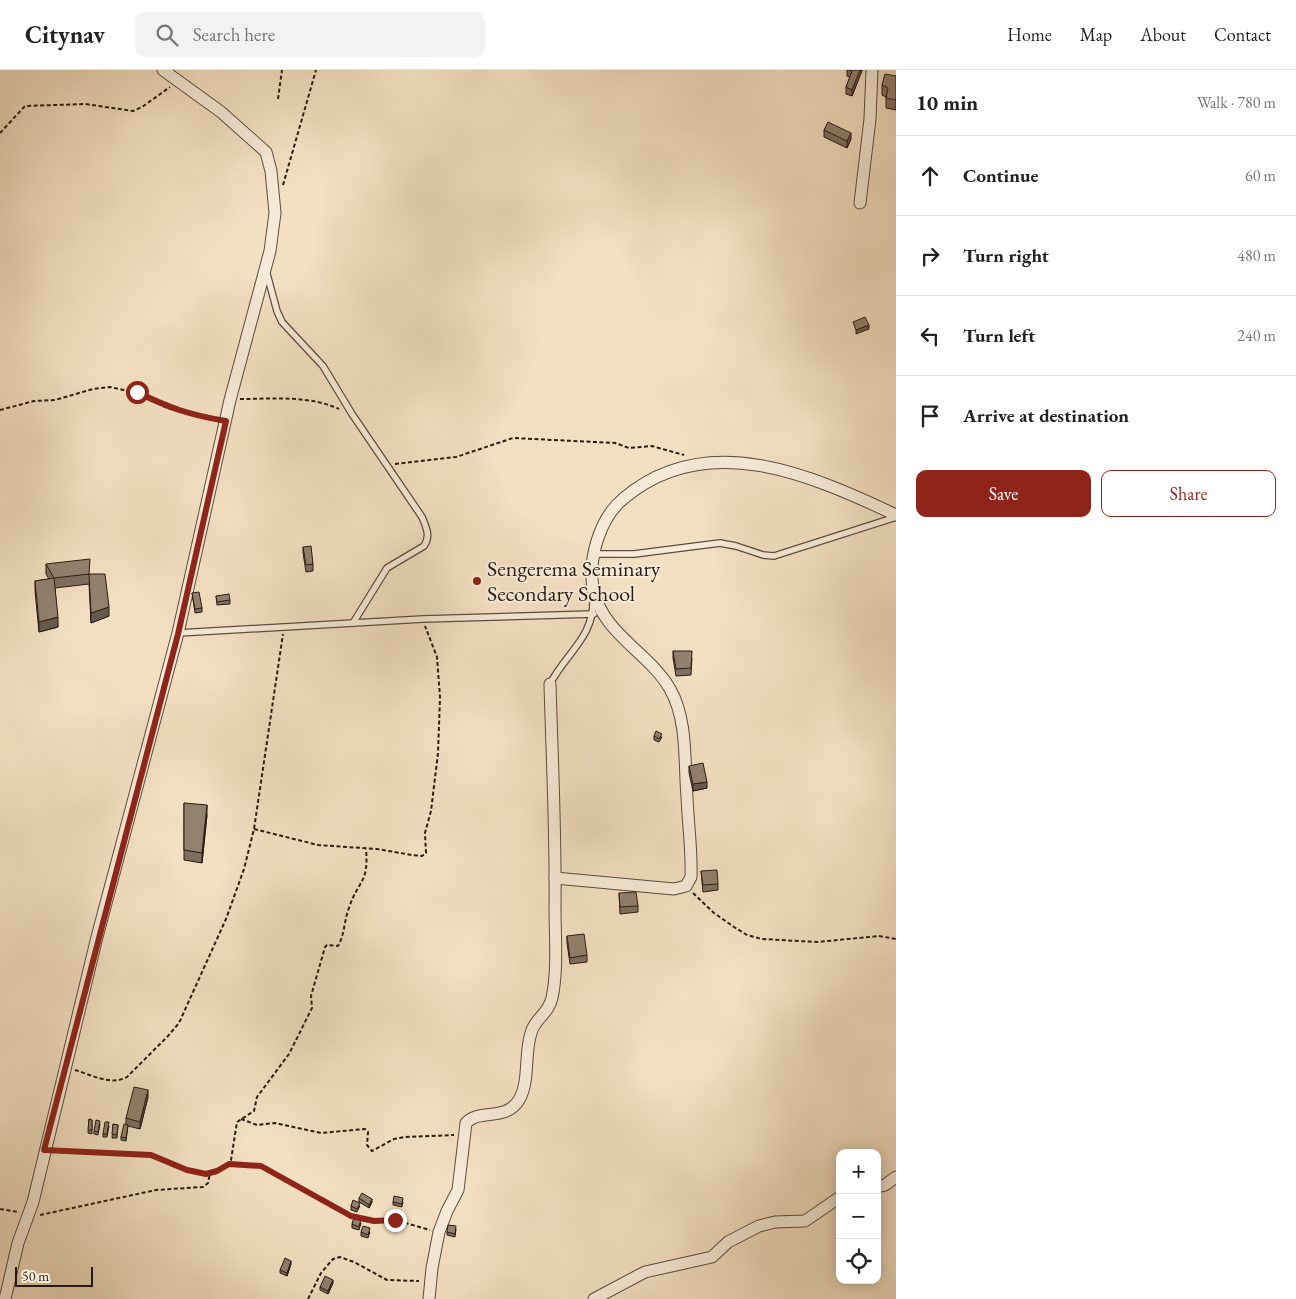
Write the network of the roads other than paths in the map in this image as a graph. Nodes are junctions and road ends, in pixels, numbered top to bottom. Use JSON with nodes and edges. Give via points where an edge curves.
{"nodes":[{"id":1,"x":163,"y":70,"type":"edge"},
{"id":2,"x":872,"y":70,"type":"edge"},
{"id":3,"x":860,"y":203,"type":"dead end"},
{"id":4,"x":265,"y":269,"type":"junction"},
{"id":5,"x":896,"y":516,"type":"edge"},
{"id":6,"x":595,"y":554,"type":"junction"},
{"id":7,"x":593,"y":588,"type":"junction"},
{"id":8,"x":594,"y":614,"type":"junction"},
{"id":9,"x":353,"y":623,"type":"junction"},
{"id":10,"x":178,"y":634,"type":"junction"},
{"id":11,"x":550,"y":684,"type":"joint"},
{"id":12,"x":556,"y":878,"type":"junction"},
{"id":13,"x":896,"y":1177,"type":"edge"},
{"id":14,"x":881,"y":1186,"type":"edge"},
{"id":15,"x":836,"y":1200,"type":"edge"},
{"id":16,"x":5,"y":1299,"type":"edge"},
{"id":17,"x":429,"y":1299,"type":"edge"},
{"id":18,"x":594,"y":1299,"type":"edge"}],
"edges":[{"from":1,"to":4,"type":"street","via":[[221,112],[266,152],[275,213]]},
{"from":2,"to":3,"type":"street"},
{"from":4,"to":9,"type":"lane","via":[[282,322],[323,366],[422,517],[428,533],[428,541],[417,551],[387,568]]},
{"from":4,"to":10,"type":"street","via":[[230,400]]},
{"from":5,"to":6,"type":"lane","via":[[774,556],[763,556],[720,543],[626,555]]},
{"from":5,"to":6,"type":"street","via":[[840,489],[788,473],[736,462],[710,461],[686,465],[638,486],[617,504],[602,525]]},
{"from":6,"to":7,"type":"street"},
{"from":7,"to":8,"type":"lane"},
{"from":7,"to":12,"type":"street","via":[[612,627],[662,678],[676,703],[682,730],[691,877],[686,886],[674,889]]},
{"from":8,"to":9,"type":"lane"},
{"from":8,"to":11,"type":"lane","via":[[587,632],[559,666]]},
{"from":9,"to":10,"type":"lane"},
{"from":10,"to":16,"type":"street","via":[[98,937],[33,1202]]},
{"from":11,"to":12,"type":"street"},
{"from":12,"to":17,"type":"street","via":[[555,983],[548,1011],[531,1031],[524,1089],[518,1101],[502,1114],[468,1121],[458,1190],[439,1232]]},
{"from":13,"to":14,"type":"street"},
{"from":15,"to":18,"type":"street","via":[[805,1221],[759,1226],[728,1242],[712,1257],[645,1272]]}]}
